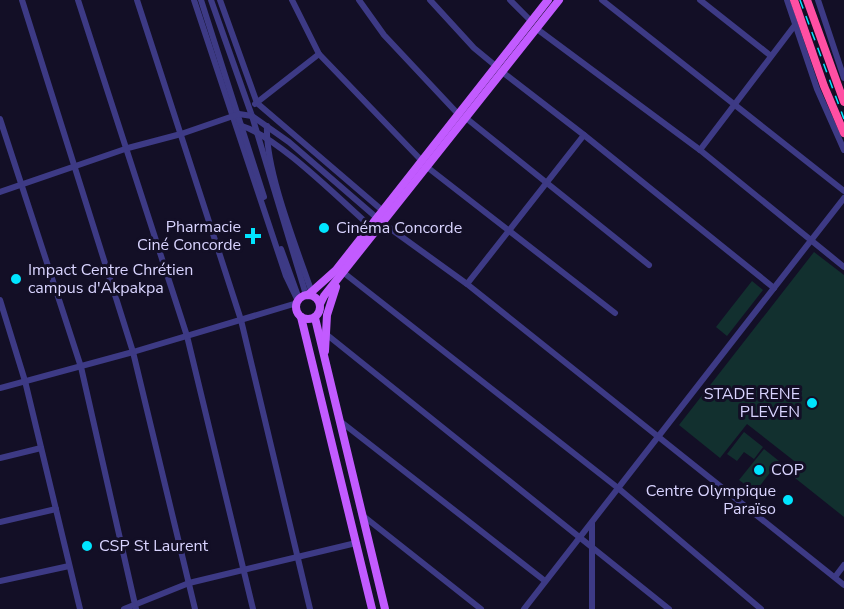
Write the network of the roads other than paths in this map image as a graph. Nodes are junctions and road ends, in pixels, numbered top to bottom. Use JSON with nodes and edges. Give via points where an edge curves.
{"nodes":[{"id":1,"x":22,"y":0,"type":"edge"},
{"id":2,"x":78,"y":0,"type":"edge"},
{"id":3,"x":137,"y":0,"type":"edge"},
{"id":4,"x":194,"y":0,"type":"edge"},
{"id":5,"x":201,"y":0,"type":"edge"},
{"id":6,"x":210,"y":0,"type":"edge"},
{"id":7,"x":219,"y":0,"type":"edge"},
{"id":8,"x":292,"y":0,"type":"edge"},
{"id":9,"x":359,"y":0,"type":"edge"},
{"id":10,"x":430,"y":0,"type":"edge"},
{"id":11,"x":510,"y":0,"type":"edge"},
{"id":12,"x":548,"y":0,"type":"edge"},
{"id":13,"x":559,"y":0,"type":"edge"},
{"id":14,"x":602,"y":0,"type":"edge"},
{"id":15,"x":700,"y":0,"type":"edge"},
{"id":16,"x":787,"y":0,"type":"edge"},
{"id":17,"x":794,"y":0,"type":"edge"},
{"id":18,"x":807,"y":0,"type":"edge"},
{"id":19,"x":818,"y":0,"type":"edge"},
{"id":20,"x":531,"y":21,"type":"junction"},
{"id":21,"x":795,"y":25,"type":"junction"},
{"id":22,"x":537,"y":29,"type":"junction"},
{"id":23,"x":319,"y":54,"type":"junction"},
{"id":24,"x":771,"y":56,"type":"junction"},
{"id":25,"x":499,"y":69,"type":"junction"},
{"id":26,"x":844,"y":78,"type":"edge"},
{"id":27,"x":844,"y":102,"type":"edge"},
{"id":28,"x":257,"y":103,"type":"junction"},
{"id":29,"x":735,"y":105,"type":"junction"},
{"id":30,"x":248,"y":106,"type":"junction"},
{"id":31,"x":236,"y":116,"type":"junction"},
{"id":32,"x":252,"y":116,"type":"junction"},
{"id":33,"x":463,"y":116,"type":"junction"},
{"id":34,"x":0,"y":119,"type":"edge"},
{"id":35,"x":242,"y":126,"type":"junction"},
{"id":36,"x":267,"y":126,"type":"junction"},
{"id":37,"x":255,"y":130,"type":"junction"},
{"id":38,"x":844,"y":133,"type":"edge"},
{"id":39,"x":181,"y":134,"type":"junction"},
{"id":40,"x":584,"y":135,"type":"junction"},
{"id":41,"x":266,"y":138,"type":"junction"},
{"id":42,"x":128,"y":148,"type":"junction"},
{"id":43,"x":700,"y":150,"type":"junction"},
{"id":44,"x":844,"y":150,"type":"edge"},
{"id":45,"x":424,"y":164,"type":"junction"},
{"id":46,"x":75,"y":166,"type":"junction"},
{"id":47,"x":547,"y":183,"type":"junction"},
{"id":48,"x":22,"y":186,"type":"junction"},
{"id":49,"x":844,"y":191,"type":"edge"},
{"id":50,"x":0,"y":192,"type":"edge"},
{"id":51,"x":844,"y":198,"type":"edge"},
{"id":52,"x":382,"y":211,"type":"junction"},
{"id":53,"x":377,"y":218,"type":"junction"},
{"id":54,"x":384,"y":224,"type":"junction"},
{"id":55,"x":370,"y":226,"type":"junction"},
{"id":56,"x":509,"y":230,"type":"junction"},
{"id":57,"x":811,"y":241,"type":"junction"},
{"id":58,"x":648,"y":265,"type":"dead end"},
{"id":59,"x":844,"y":267,"type":"edge"},
{"id":60,"x":344,"y":273,"type":"junction"},
{"id":61,"x":338,"y":281,"type":"junction"},
{"id":62,"x":467,"y":284,"type":"junction"},
{"id":63,"x":774,"y":288,"type":"junction"},
{"id":64,"x":303,"y":298,"type":"junction"},
{"id":65,"x":0,"y":300,"type":"edge"},
{"id":66,"x":320,"y":304,"type":"junction"},
{"id":67,"x":615,"y":313,"type":"dead end"},
{"id":68,"x":301,"y":317,"type":"junction"},
{"id":69,"x":315,"y":318,"type":"junction"},
{"id":70,"x":241,"y":320,"type":"junction"},
{"id":71,"x":8,"y":326,"type":"junction"},
{"id":72,"x":0,"y":327,"type":"edge"},
{"id":73,"x":326,"y":334,"type":"junction"},
{"id":74,"x":187,"y":336,"type":"junction"},
{"id":75,"x":133,"y":352,"type":"junction"},
{"id":76,"x":81,"y":367,"type":"junction"},
{"id":77,"x":328,"y":374,"type":"junction"},
{"id":78,"x":25,"y":381,"type":"junction"},
{"id":79,"x":0,"y":388,"type":"edge"},
{"id":80,"x":339,"y":420,"type":"junction"},
{"id":81,"x":658,"y":436,"type":"junction"},
{"id":82,"x":41,"y":448,"type":"junction"},
{"id":83,"x":0,"y":458,"type":"edge"},
{"id":84,"x":618,"y":488,"type":"junction"},
{"id":85,"x":56,"y":509,"type":"junction"},
{"id":86,"x":362,"y":515,"type":"junction"},
{"id":87,"x":0,"y":522,"type":"edge"},
{"id":88,"x":592,"y":522,"type":"junction"},
{"id":89,"x":580,"y":536,"type":"junction"},
{"id":90,"x":356,"y":543,"type":"junction"},
{"id":91,"x":593,"y":546,"type":"junction"},
{"id":92,"x":297,"y":557,"type":"junction"},
{"id":93,"x":69,"y":566,"type":"junction"},
{"id":94,"x":844,"y":567,"type":"edge"},
{"id":95,"x":243,"y":570,"type":"junction"},
{"id":96,"x":835,"y":577,"type":"junction"},
{"id":97,"x":0,"y":581,"type":"edge"},
{"id":98,"x":545,"y":581,"type":"junction"},
{"id":99,"x":189,"y":583,"type":"junction"},
{"id":100,"x":844,"y":585,"type":"edge"},
{"id":101,"x":135,"y":608,"type":"edge"},
{"id":102,"x":80,"y":609,"type":"edge"},
{"id":103,"x":124,"y":609,"type":"edge"},
{"id":104,"x":195,"y":609,"type":"edge"},
{"id":105,"x":253,"y":609,"type":"edge"},
{"id":106,"x":310,"y":609,"type":"edge"},
{"id":107,"x":372,"y":609,"type":"edge"},
{"id":108,"x":385,"y":609,"type":"edge"},
{"id":109,"x":481,"y":609,"type":"edge"},
{"id":110,"x":524,"y":609,"type":"edge"},
{"id":111,"x":592,"y":609,"type":"edge"},
{"id":112,"x":669,"y":609,"type":"edge"},
{"id":113,"x":762,"y":609,"type":"edge"}],
"edges":[{"from":1,"to":46,"type":"street"},
{"from":2,"to":42,"type":"street"},
{"from":3,"to":39,"type":"street"},
{"from":4,"to":31,"type":"street"},
{"from":5,"to":31,"type":"street"},
{"from":6,"to":30,"type":"street"},
{"from":7,"to":28,"type":"street"},
{"from":8,"to":23,"type":"street"},
{"from":9,"to":33,"type":"street","via":[[384,35]]},
{"from":10,"to":25,"type":"street"},
{"from":11,"to":20,"type":"street"},
{"from":12,"to":20,"type":"main road"},
{"from":13,"to":22,"type":"main road"},
{"from":14,"to":29,"type":"street"},
{"from":15,"to":24,"type":"street"},
{"from":16,"to":21,"type":"street"},
{"from":17,"to":38,"type":"highway"},
{"from":18,"to":27,"type":"highway"},
{"from":19,"to":26,"type":"street"},
{"from":20,"to":25,"type":"main road"},
{"from":21,"to":24,"type":"street"},
{"from":21,"to":44,"type":"street"},
{"from":22,"to":25,"type":"main road"},
{"from":22,"to":43,"type":"street"},
{"from":23,"to":28,"type":"street"},
{"from":23,"to":45,"type":"street"},
{"from":24,"to":29,"type":"street"},
{"from":25,"to":33,"type":"main road"},
{"from":25,"to":40,"type":"street"},
{"from":28,"to":30,"type":"street"},
{"from":28,"to":52,"type":"street"},
{"from":29,"to":43,"type":"street"},
{"from":29,"to":49,"type":"street"},
{"from":30,"to":32,"type":"street"},
{"from":31,"to":32,"type":"street"},
{"from":31,"to":35,"type":"street"},
{"from":31,"to":39,"type":"street"},
{"from":31,"to":64,"type":"street","via":[[286,276]]},
{"from":32,"to":36,"type":"street"},
{"from":32,"to":37,"type":"street"},
{"from":33,"to":45,"type":"main road"},
{"from":33,"to":47,"type":"street"},
{"from":34,"to":48,"type":"street"},
{"from":35,"to":37,"type":"street"},
{"from":35,"to":64,"type":"street"},
{"from":36,"to":41,"type":"street"},
{"from":36,"to":53,"type":"street"},
{"from":37,"to":41,"type":"street"},
{"from":37,"to":64,"type":"street"},
{"from":39,"to":42,"type":"street"},
{"from":39,"to":70,"type":"street"},
{"from":40,"to":47,"type":"street"},
{"from":40,"to":63,"type":"street"},
{"from":41,"to":55,"type":"street"},
{"from":41,"to":64,"type":"street"},
{"from":42,"to":46,"type":"street"},
{"from":42,"to":74,"type":"street"},
{"from":43,"to":57,"type":"street"},
{"from":45,"to":52,"type":"main road"},
{"from":45,"to":54,"type":"main road"},
{"from":45,"to":56,"type":"street"},
{"from":46,"to":48,"type":"street"},
{"from":46,"to":75,"type":"street"},
{"from":47,"to":56,"type":"street"},
{"from":47,"to":58,"type":"street"},
{"from":48,"to":50,"type":"street"},
{"from":48,"to":76,"type":"street"},
{"from":51,"to":57,"type":"street"},
{"from":52,"to":53,"type":"main road"},
{"from":53,"to":55,"type":"main road"},
{"from":54,"to":60,"type":"main road"},
{"from":54,"to":62,"type":"street"},
{"from":55,"to":64,"type":"main road","via":[[336,270]]},
{"from":56,"to":62,"type":"street"},
{"from":56,"to":67,"type":"street"},
{"from":57,"to":59,"type":"street"},
{"from":57,"to":63,"type":"street"},
{"from":60,"to":61,"type":"main road"},
{"from":60,"to":84,"type":"street"},
{"from":61,"to":66,"type":"main road"},
{"from":61,"to":73,"type":"main road","via":[[328,308]]},
{"from":62,"to":81,"type":"street"},
{"from":63,"to":81,"type":"street"},
{"from":64,"to":66,"type":"main road","via":[[316,297]]},
{"from":64,"to":68,"type":"main road","via":[[297,311]]},
{"from":64,"to":70,"type":"street"},
{"from":65,"to":71,"type":"street"},
{"from":66,"to":69,"type":"main road"},
{"from":68,"to":69,"type":"main road"},
{"from":68,"to":90,"type":"main road"},
{"from":69,"to":77,"type":"main road"},
{"from":70,"to":74,"type":"street"},
{"from":70,"to":92,"type":"street"},
{"from":71,"to":72,"type":"street"},
{"from":71,"to":78,"type":"street"},
{"from":73,"to":77,"type":"main road"},
{"from":73,"to":89,"type":"street"},
{"from":74,"to":75,"type":"street"},
{"from":74,"to":95,"type":"street"},
{"from":75,"to":76,"type":"street"},
{"from":75,"to":99,"type":"street"},
{"from":76,"to":78,"type":"street"},
{"from":76,"to":101,"type":"street"},
{"from":77,"to":80,"type":"main road"},
{"from":78,"to":79,"type":"street"},
{"from":78,"to":82,"type":"street"},
{"from":80,"to":86,"type":"main road"},
{"from":80,"to":98,"type":"street"},
{"from":81,"to":84,"type":"street"},
{"from":81,"to":96,"type":"street"},
{"from":82,"to":83,"type":"street"},
{"from":82,"to":85,"type":"street"},
{"from":84,"to":88,"type":"street"},
{"from":84,"to":113,"type":"street"},
{"from":85,"to":87,"type":"street"},
{"from":85,"to":93,"type":"street"},
{"from":86,"to":108,"type":"main road"},
{"from":86,"to":109,"type":"street"},
{"from":88,"to":89,"type":"street"},
{"from":88,"to":91,"type":"street"},
{"from":89,"to":91,"type":"street"},
{"from":89,"to":98,"type":"street"},
{"from":90,"to":92,"type":"street"},
{"from":90,"to":107,"type":"main road"},
{"from":91,"to":111,"type":"street"},
{"from":91,"to":112,"type":"street"},
{"from":92,"to":95,"type":"street"},
{"from":92,"to":106,"type":"street"},
{"from":93,"to":97,"type":"street"},
{"from":93,"to":102,"type":"street"},
{"from":94,"to":96,"type":"street"},
{"from":95,"to":99,"type":"street"},
{"from":95,"to":105,"type":"street"},
{"from":96,"to":100,"type":"street"},
{"from":98,"to":110,"type":"street"},
{"from":99,"to":101,"type":"street"},
{"from":99,"to":104,"type":"street"},
{"from":101,"to":103,"type":"street"}]}
